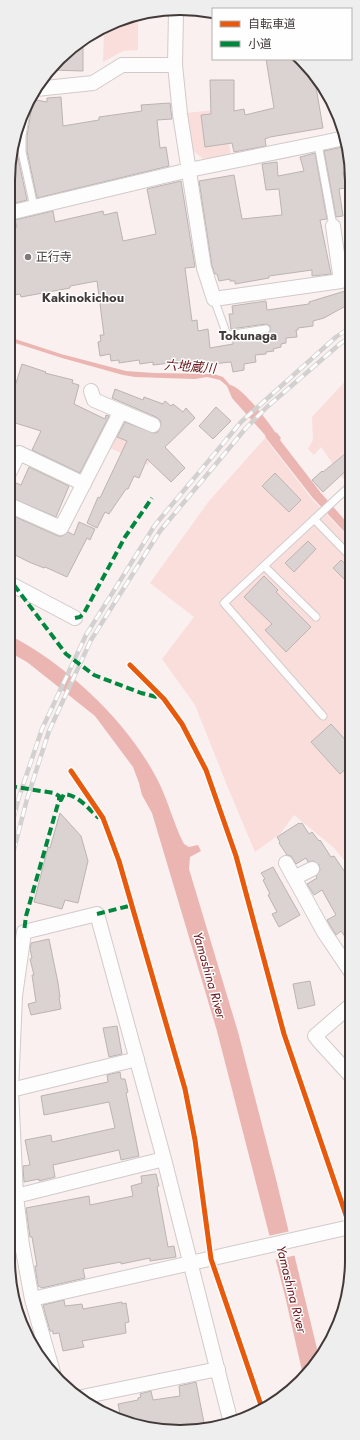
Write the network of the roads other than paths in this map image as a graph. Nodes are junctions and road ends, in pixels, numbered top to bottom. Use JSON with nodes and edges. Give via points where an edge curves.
{"nodes":[{"id":1,"x":176,"y":15,"type":"edge"},
{"id":2,"x":175,"y":64,"type":"junction"},
{"id":3,"x":43,"y":88,"type":"edge"},
{"id":4,"x":23,"y":131,"type":"edge"},
{"id":5,"x":340,"y":139,"type":"edge"},
{"id":6,"x":318,"y":144,"type":"junction"},
{"id":7,"x":189,"y":170,"type":"junction"},
{"id":8,"x":34,"y":207,"type":"junction"},
{"id":9,"x":15,"y":212,"type":"edge"},
{"id":10,"x":333,"y":226,"type":"joint"},
{"id":11,"x":214,"y":299,"type":"junction"},
{"id":12,"x":266,"y":329,"type":"dead end"},
{"id":13,"x":91,"y":391,"type":"dead end"},
{"id":14,"x":121,"y":411,"type":"junction"},
{"id":15,"x":153,"y":425,"type":"dead end"},
{"id":16,"x":15,"y":461,"type":"edge"},
{"id":17,"x":84,"y":484,"type":"junction"},
{"id":18,"x":345,"y":490,"type":"edge"},
{"id":19,"x":15,"y":508,"type":"edge"},
{"id":20,"x":314,"y":519,"type":"junction"},
{"id":21,"x":345,"y":552,"type":"edge"},
{"id":22,"x":264,"y":566,"type":"junction"},
{"id":23,"x":15,"y":586,"type":"edge"},
{"id":24,"x":316,"y":617,"type":"dead end"},
{"id":25,"x":75,"y":618,"type":"dead end"},
{"id":26,"x":322,"y":716,"type":"dead end"},
{"id":27,"x":286,"y":863,"type":"dead end"},
{"id":28,"x":312,"y":869,"type":"dead end"},
{"id":29,"x":294,"y":878,"type":"junction"},
{"id":30,"x":345,"y":964,"type":"edge"},
{"id":31,"x":15,"y":996,"type":"edge"},
{"id":32,"x":345,"y":1009,"type":"edge"},
{"id":33,"x":137,"y":1058,"type":"junction"},
{"id":34,"x":345,"y":1070,"type":"edge"},
{"id":35,"x":15,"y":1089,"type":"edge"},
{"id":36,"x":164,"y":1159,"type":"junction"},
{"id":37,"x":15,"y":1175,"type":"edge"},
{"id":38,"x":16,"y":1196,"type":"junction"},
{"id":39,"x":345,"y":1228,"type":"edge"},
{"id":40,"x":192,"y":1263,"type":"junction"},
{"id":41,"x":32,"y":1299,"type":"junction"},
{"id":42,"x":50,"y":1361,"type":"edge"},
{"id":43,"x":218,"y":1369,"type":"junction"},
{"id":44,"x":88,"y":1397,"type":"edge"},
{"id":45,"x":230,"y":1417,"type":"edge"}],
"edges":[{"from":1,"to":2,"type":"street"},
{"from":2,"to":3,"type":"street","via":[[122,65],[93,83]]},
{"from":2,"to":7,"type":"street"},
{"from":4,"to":8,"type":"lane","via":[[22,152]]},
{"from":5,"to":6,"type":"street"},
{"from":6,"to":7,"type":"street"},
{"from":6,"to":10,"type":"lane"},
{"from":7,"to":8,"type":"street"},
{"from":7,"to":11,"type":"street","via":[[204,268]]},
{"from":8,"to":9,"type":"street"},
{"from":10,"to":11,"type":"street","via":[[341,281]]},
{"from":11,"to":12,"type":"lane","via":[[227,335]]},
{"from":13,"to":14,"type":"street","via":[[94,400]]},
{"from":14,"to":15,"type":"street"},
{"from":14,"to":17,"type":"street"},
{"from":16,"to":17,"type":"street","via":[[19,453]]},
{"from":17,"to":19,"type":"street","via":[[61,528]]},
{"from":18,"to":20,"type":"lane"},
{"from":20,"to":21,"type":"lane"},
{"from":20,"to":22,"type":"lane"},
{"from":22,"to":24,"type":"lane"},
{"from":22,"to":26,"type":"lane","via":[[224,603]]},
{"from":23,"to":25,"type":"street"},
{"from":27,"to":29,"type":"street"},
{"from":28,"to":29,"type":"street"},
{"from":29,"to":30,"type":"street"},
{"from":31,"to":33,"type":"street","via":[[24,932],[97,914]]},
{"from":32,"to":34,"type":"street","via":[[315,1036]]},
{"from":33,"to":35,"type":"street"},
{"from":33,"to":36,"type":"street"},
{"from":36,"to":38,"type":"street"},
{"from":36,"to":40,"type":"street"},
{"from":37,"to":38,"type":"street"},
{"from":38,"to":41,"type":"street"},
{"from":39,"to":40,"type":"street"},
{"from":40,"to":41,"type":"street"},
{"from":40,"to":43,"type":"street"},
{"from":41,"to":42,"type":"street"},
{"from":43,"to":44,"type":"street"},
{"from":43,"to":45,"type":"street"}]}
